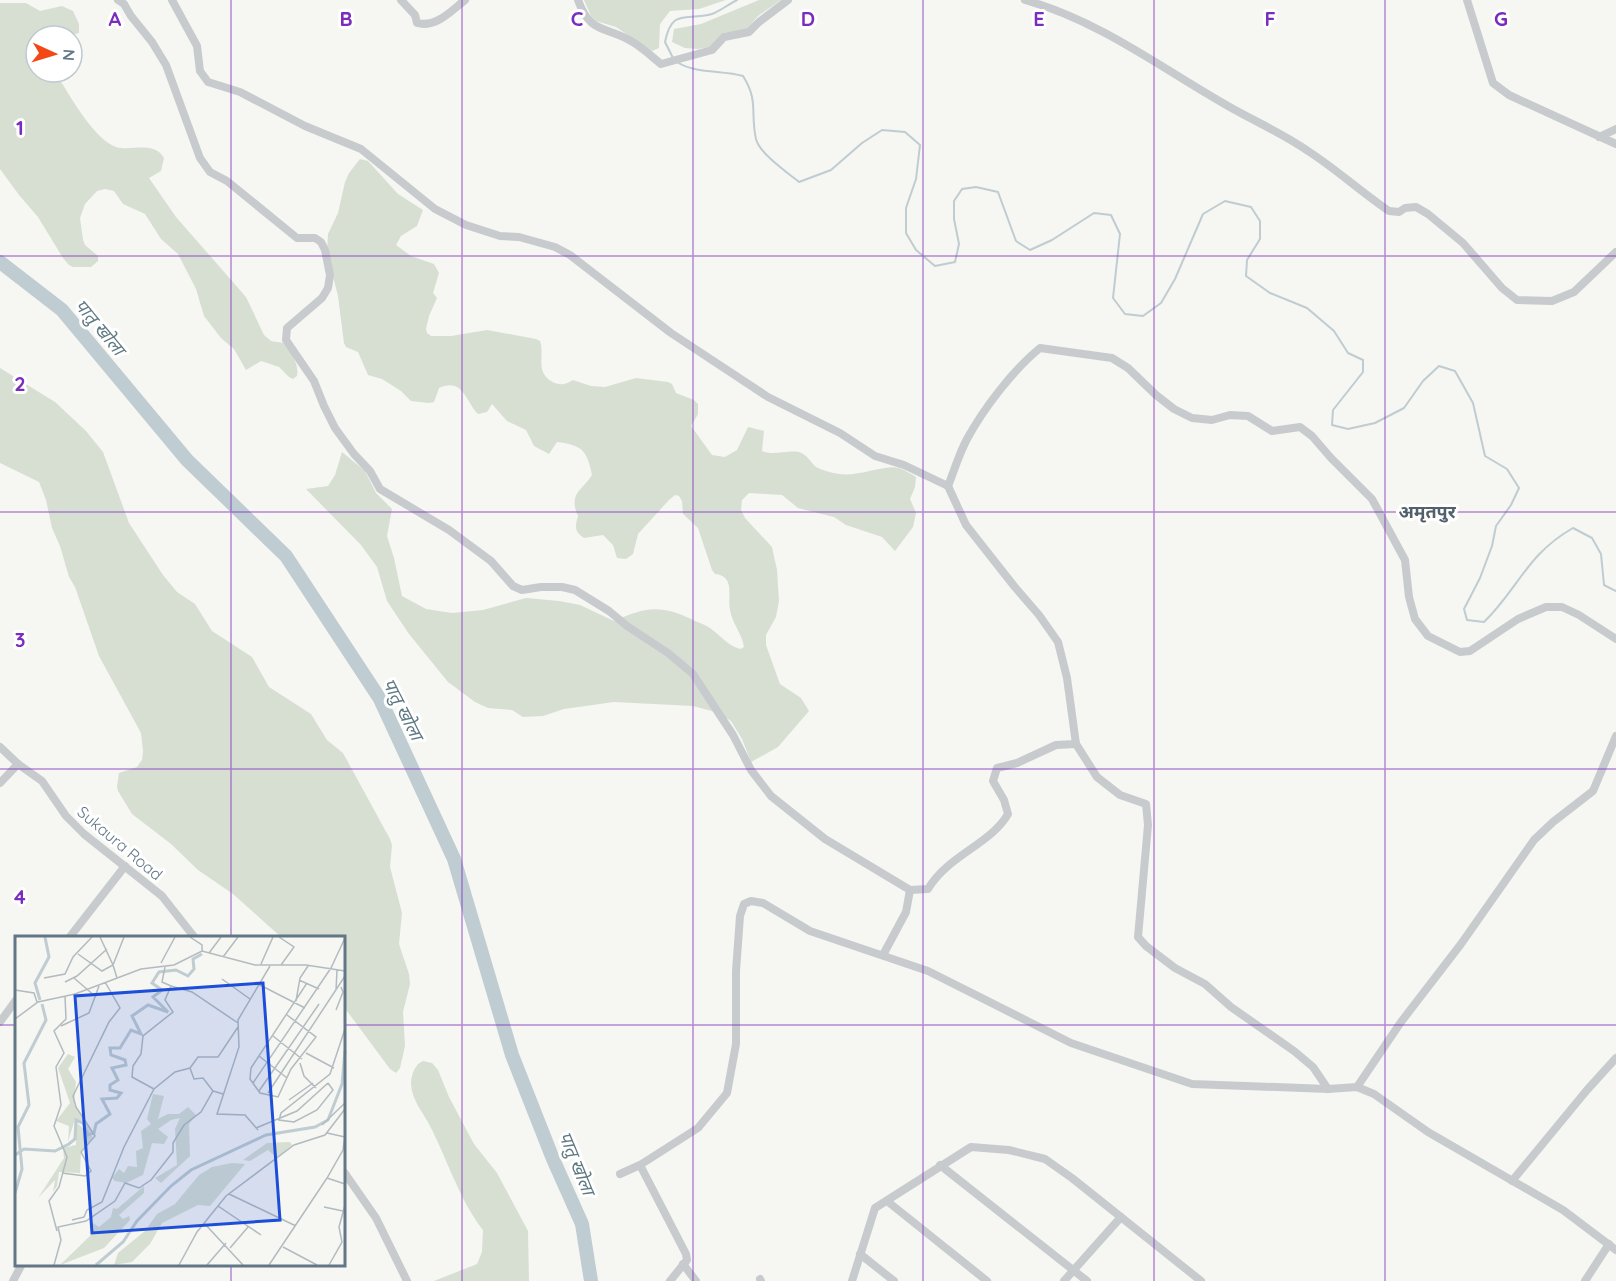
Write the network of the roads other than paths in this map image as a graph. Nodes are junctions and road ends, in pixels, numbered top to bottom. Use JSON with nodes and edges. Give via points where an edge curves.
{"nodes":[{"id":1,"x":118,"y":0,"type":"edge"},
{"id":2,"x":172,"y":0,"type":"edge"},
{"id":3,"x":401,"y":0,"type":"edge"},
{"id":4,"x":465,"y":0,"type":"edge"},
{"id":5,"x":578,"y":0,"type":"edge"},
{"id":6,"x":788,"y":0,"type":"edge"},
{"id":7,"x":1025,"y":0,"type":"edge"},
{"id":8,"x":1467,"y":0,"type":"edge"},
{"id":9,"x":1616,"y":129,"type":"edge"},
{"id":10,"x":1599,"y":137,"type":"junction"},
{"id":11,"x":1616,"y":144,"type":"edge"},
{"id":12,"x":1616,"y":252,"type":"edge"},
{"id":13,"x":948,"y":486,"type":"junction"},
{"id":14,"x":1616,"y":639,"type":"edge"},
{"id":15,"x":1616,"y":736,"type":"edge"},
{"id":16,"x":1076,"y":744,"type":"junction"},
{"id":17,"x":0,"y":747,"type":"edge"},
{"id":18,"x":18,"y":764,"type":"junction"},
{"id":19,"x":0,"y":783,"type":"edge"},
{"id":20,"x":125,"y":866,"type":"junction"},
{"id":21,"x":910,"y":890,"type":"junction"},
{"id":22,"x":71,"y":936,"type":"edge"},
{"id":23,"x":193,"y":936,"type":"edge"},
{"id":24,"x":883,"y":955,"type":"junction"},
{"id":25,"x":15,"y":1001,"type":"edge"},
{"id":26,"x":0,"y":1022,"type":"edge"},
{"id":27,"x":1616,"y":1058,"type":"edge"},
{"id":28,"x":1357,"y":1087,"type":"junction"},
{"id":29,"x":1328,"y":1089,"type":"junction"},
{"id":30,"x":639,"y":1165,"type":"junction"},
{"id":31,"x":940,"y":1165,"type":"junction"},
{"id":32,"x":345,"y":1173,"type":"edge"},
{"id":33,"x":620,"y":1174,"type":"dead end"},
{"id":34,"x":1512,"y":1181,"type":"junction"},
{"id":35,"x":887,"y":1201,"type":"junction"},
{"id":36,"x":1121,"y":1217,"type":"junction"},
{"id":37,"x":1613,"y":1247,"type":"edge"},
{"id":38,"x":860,"y":1254,"type":"junction"},
{"id":39,"x":683,"y":1264,"type":"junction"},
{"id":40,"x":21,"y":1266,"type":"edge"},
{"id":41,"x":1074,"y":1271,"type":"junction"},
{"id":42,"x":13,"y":1281,"type":"edge"},
{"id":43,"x":407,"y":1281,"type":"edge"},
{"id":44,"x":670,"y":1281,"type":"edge"},
{"id":45,"x":696,"y":1281,"type":"edge"},
{"id":46,"x":852,"y":1281,"type":"edge"},
{"id":47,"x":894,"y":1281,"type":"edge"},
{"id":48,"x":987,"y":1281,"type":"edge"},
{"id":49,"x":1064,"y":1281,"type":"edge"},
{"id":50,"x":1087,"y":1281,"type":"edge"},
{"id":51,"x":1201,"y":1281,"type":"edge"},
{"id":52,"x":1585,"y":1281,"type":"edge"}],
"edges":[{"from":1,"to":21,"type":"street","via":[[166,65],[200,158],[210,172],[297,238],[321,242],[330,275],[328,288],[287,328],[286,340],[314,381],[335,428],[380,489],[449,530],[491,561],[513,586],[522,590],[575,590],[668,653],[693,675],[733,735],[755,777],[771,796],[825,839]]},
{"from":2,"to":13,"type":"street","via":[[197,46],[200,70],[208,82],[240,92],[305,126],[361,149],[435,209],[466,225],[555,247],[570,255],[671,333],[768,397],[840,433],[875,456]]},
{"from":3,"to":4,"type":"street","via":[[417,22],[425,25],[436,22]]},
{"from":5,"to":6,"type":"street","via":[[588,21],[632,41],[661,64],[712,50],[724,37],[749,32]]},
{"from":7,"to":12,"type":"street","via":[[1095,27],[1268,126],[1389,211],[1416,207],[1463,243],[1516,300],[1552,301],[1574,292]]},
{"from":8,"to":10,"type":"street","via":[[1493,83],[1509,95]]},
{"from":9,"to":10,"type":"street"},
{"from":10,"to":11,"type":"street"},
{"from":13,"to":14,"type":"street","via":[[967,439],[987,408],[1040,348],[1112,358],[1174,409],[1192,418],[1248,416],[1272,431],[1300,428],[1312,436],[1372,499],[1405,560],[1415,619],[1428,636],[1440,643],[1460,652],[1470,651],[1518,619],[1546,606],[1562,607],[1579,615]]},
{"from":13,"to":16,"type":"street","via":[[966,525],[1058,642]]},
{"from":15,"to":28,"type":"street","via":[[1593,791],[1534,840]]},
{"from":16,"to":21,"type":"street","via":[[1056,745],[997,768],[993,781],[1008,814],[1001,825],[935,876],[928,889]]},
{"from":16,"to":29,"type":"street","via":[[1097,777],[1120,795],[1146,804],[1148,825],[1138,937],[1175,968],[1205,984],[1294,1051],[1313,1067]]},
{"from":17,"to":18,"type":"street","name":"Sukaura Road"},
{"from":18,"to":19,"type":"street"},
{"from":18,"to":20,"type":"street","name":"Sukaura Road","via":[[42,781],[84,834]]},
{"from":20,"to":22,"type":"street"},
{"from":20,"to":23,"type":"street","name":"Sukaura Road","via":[[162,896]]},
{"from":21,"to":24,"type":"street","via":[[906,912]]},
{"from":24,"to":29,"type":"street","via":[[928,971],[1071,1043],[1192,1084]]},
{"from":24,"to":30,"type":"street","via":[[810,931],[764,903],[744,904],[736,971],[736,1044],[727,1093],[698,1128]]},
{"from":25,"to":26,"type":"street"},
{"from":27,"to":34,"type":"street"},
{"from":28,"to":29,"type":"street"},
{"from":28,"to":34,"type":"street"},
{"from":30,"to":33,"type":"street"},
{"from":30,"to":39,"type":"street","via":[[686,1254]]},
{"from":31,"to":35,"type":"street"},
{"from":31,"to":36,"type":"street","via":[[971,1147],[1009,1150],[1045,1159]]},
{"from":31,"to":41,"type":"street"},
{"from":32,"to":43,"type":"street","via":[[376,1218]]},
{"from":34,"to":37,"type":"street","via":[[1563,1210]]},
{"from":35,"to":38,"type":"street","via":[[875,1208]]},
{"from":35,"to":48,"type":"street"},
{"from":36,"to":41,"type":"street"},
{"from":36,"to":51,"type":"street"},
{"from":37,"to":52,"type":"street"},
{"from":38,"to":46,"type":"street"},
{"from":38,"to":47,"type":"street"},
{"from":39,"to":44,"type":"street"},
{"from":39,"to":45,"type":"street"},
{"from":40,"to":42,"type":"street"},
{"from":41,"to":49,"type":"street"},
{"from":41,"to":50,"type":"street"}]}
